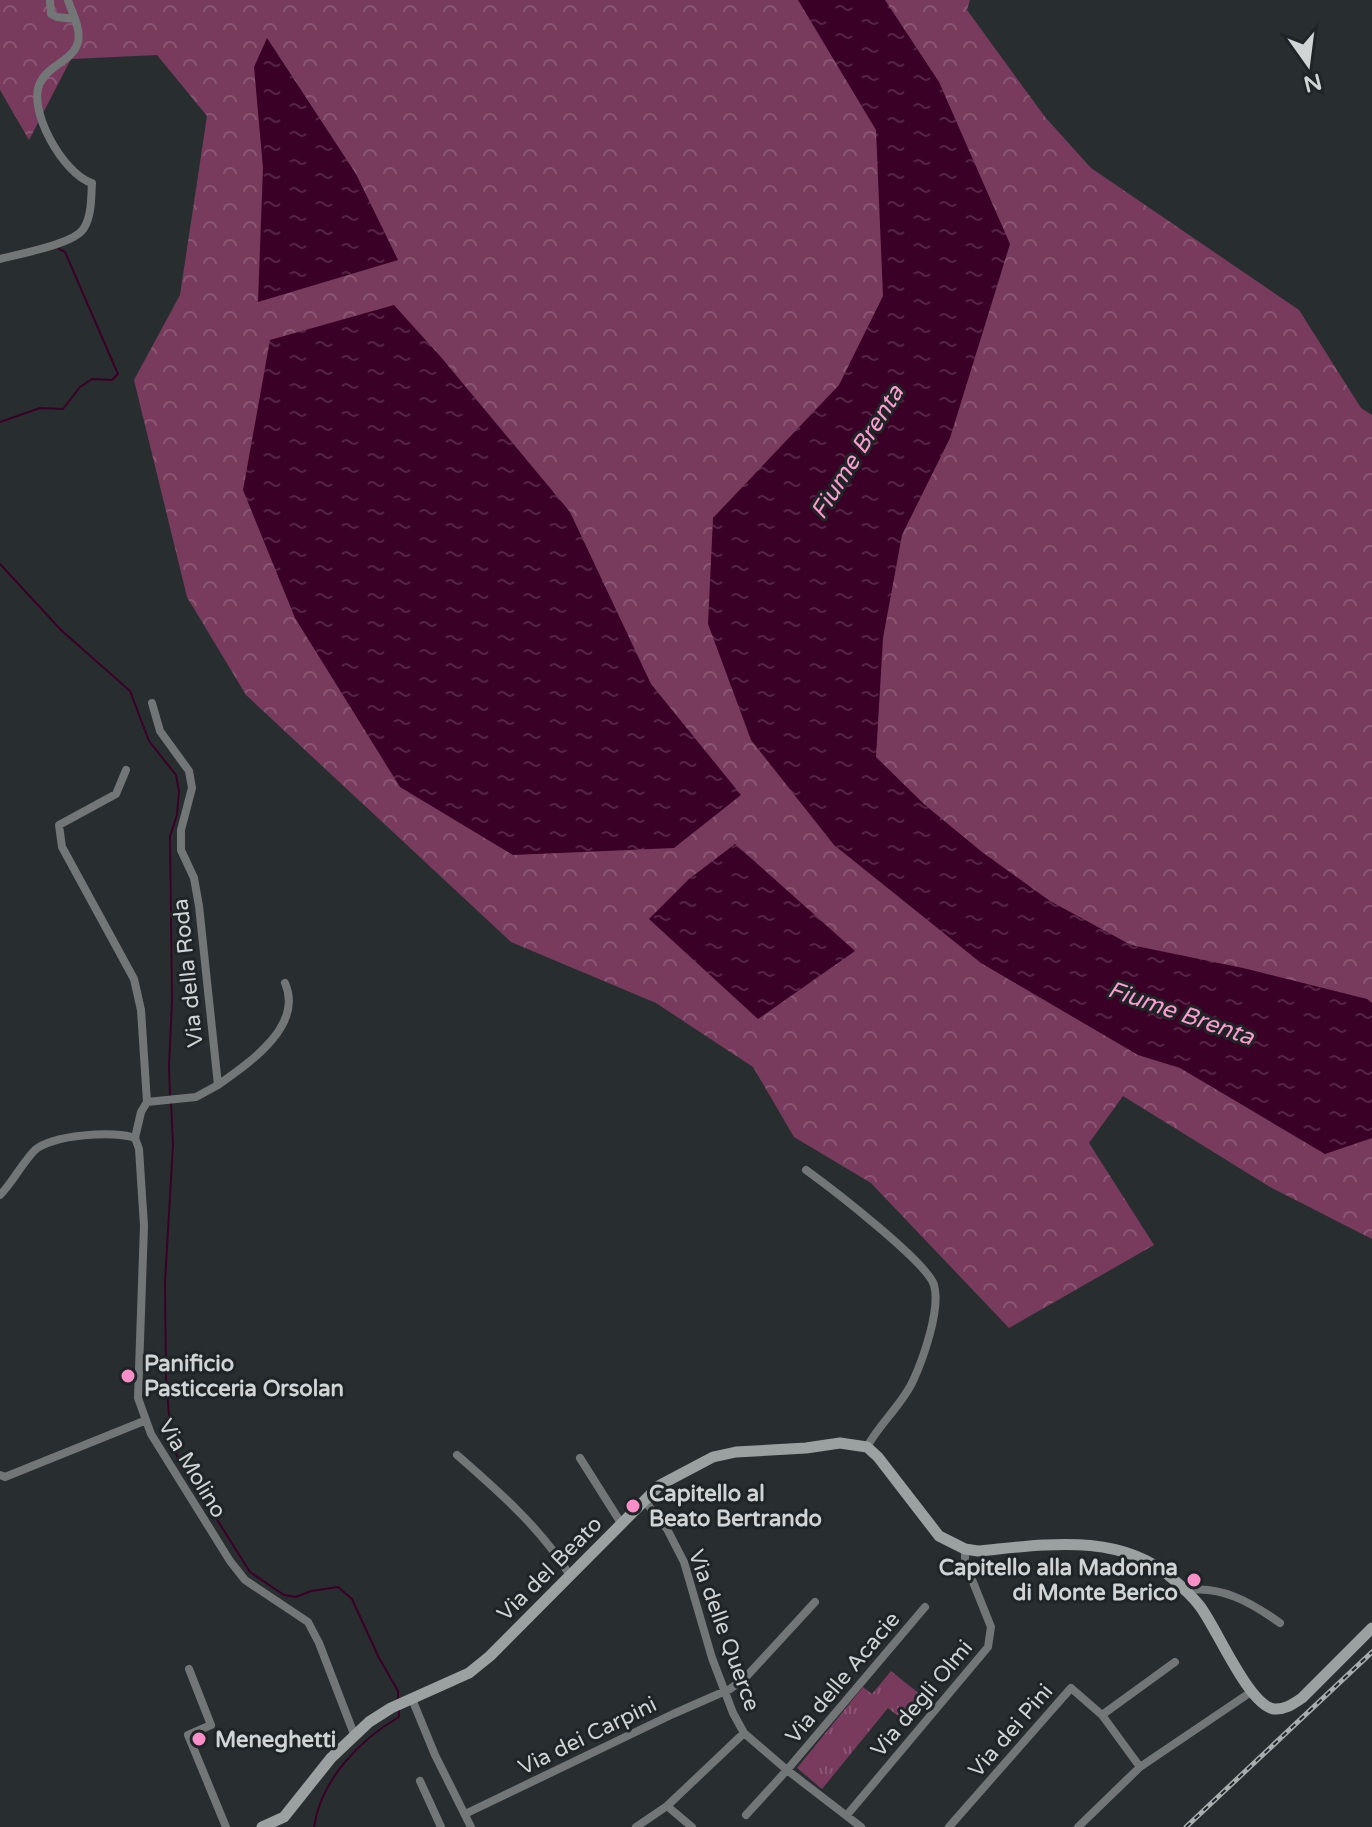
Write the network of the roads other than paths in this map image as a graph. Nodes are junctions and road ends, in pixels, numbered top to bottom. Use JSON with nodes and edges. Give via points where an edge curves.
{"nodes":[{"id":1,"x":50,"y":0,"type":"edge"},
{"id":2,"x":68,"y":0,"type":"edge"},
{"id":3,"x":75,"y":19,"type":"junction"},
{"id":4,"x":0,"y":259,"type":"edge"},
{"id":5,"x":152,"y":703,"type":"dead end"},
{"id":6,"x":126,"y":770,"type":"dead end"},
{"id":7,"x":285,"y":983,"type":"dead end"},
{"id":8,"x":218,"y":1085,"type":"junction"},
{"id":9,"x":147,"y":1102,"type":"junction"},
{"id":10,"x":135,"y":1138,"type":"junction"},
{"id":11,"x":806,"y":1170,"type":"dead end"},
{"id":12,"x":0,"y":1195,"type":"edge"},
{"id":13,"x":144,"y":1421,"type":"junction"},
{"id":14,"x":867,"y":1447,"type":"junction"},
{"id":15,"x":457,"y":1455,"type":"dead end"},
{"id":16,"x":580,"y":1458,"type":"dead end"},
{"id":17,"x":0,"y":1475,"type":"edge"},
{"id":18,"x":645,"y":1501,"type":"junction"},
{"id":19,"x":621,"y":1523,"type":"junction"},
{"id":20,"x":965,"y":1549,"type":"junction"},
{"id":21,"x":569,"y":1574,"type":"junction"},
{"id":22,"x":1184,"y":1591,"type":"junction"},
{"id":23,"x":815,"y":1602,"type":"dead end"},
{"id":24,"x":925,"y":1607,"type":"dead end"},
{"id":25,"x":1280,"y":1623,"type":"dead end"},
{"id":26,"x":1372,"y":1628,"type":"edge"},
{"id":27,"x":1175,"y":1662,"type":"dead end"},
{"id":28,"x":189,"y":1669,"type":"dead end"},
{"id":29,"x":726,"y":1691,"type":"junction"},
{"id":30,"x":1251,"y":1692,"type":"junction"},
{"id":31,"x":408,"y":1700,"type":"junction"},
{"id":32,"x":1102,"y":1715,"type":"junction"},
{"id":33,"x":744,"y":1733,"type":"junction"},
{"id":34,"x":354,"y":1734,"type":"junction"},
{"id":35,"x":1140,"y":1767,"type":"junction"},
{"id":36,"x":787,"y":1770,"type":"junction"},
{"id":37,"x":420,"y":1781,"type":"dead end"},
{"id":38,"x":667,"y":1806,"type":"junction"},
{"id":39,"x":465,"y":1814,"type":"junction"},
{"id":40,"x":746,"y":1815,"type":"dead end"},
{"id":41,"x":847,"y":1815,"type":"junction"},
{"id":42,"x":226,"y":1827,"type":"edge"},
{"id":43,"x":262,"y":1827,"type":"edge"},
{"id":44,"x":441,"y":1827,"type":"edge"},
{"id":45,"x":471,"y":1827,"type":"edge"},
{"id":46,"x":636,"y":1827,"type":"edge"},
{"id":47,"x":692,"y":1827,"type":"edge"},
{"id":48,"x":861,"y":1827,"type":"edge"},
{"id":49,"x":949,"y":1827,"type":"edge"},
{"id":50,"x":1078,"y":1827,"type":"edge"}],
"edges":[{"from":1,"to":3,"type":"street","via":[[51,14]]},
{"from":2,"to":3,"type":"street"},
{"from":3,"to":4,"type":"street","via":[[79,31],[74,50],[48,72],[35,95],[62,158],[92,183],[88,218],[84,230],[72,239]]},
{"from":5,"to":8,"type":"street","name":"Via della Roda","via":[[160,731],[189,771],[192,788],[181,850],[199,906]]},
{"from":6,"to":9,"type":"street","via":[[116,794],[59,825],[58,835],[134,979]]},
{"from":7,"to":8,"type":"street","via":[[290,1012],[260,1052]]},
{"from":8,"to":9,"type":"street","via":[[196,1097]]},
{"from":9,"to":10,"type":"street"},
{"from":10,"to":12,"type":"street","via":[[62,1138],[37,1148]]},
{"from":10,"to":13,"type":"street","name":"Via Molino","via":[[144,1226],[138,1398]]},
{"from":11,"to":14,"type":"street","via":[[915,1260],[934,1285],[933,1316],[914,1379]]},
{"from":13,"to":17,"type":"street"},
{"from":13,"to":34,"type":"street","name":"Via Molino","via":[[211,1535],[245,1580],[308,1622]]},
{"from":14,"to":18,"type":"street","name":"Via del Beato","via":[[840,1443],[713,1457],[660,1485]]},
{"from":14,"to":20,"type":"street","via":[[930,1527]]},
{"from":15,"to":21,"type":"street","via":[[502,1494],[555,1551]]},
{"from":16,"to":19,"type":"street"},
{"from":18,"to":19,"type":"street","name":"Via del Beato"},
{"from":18,"to":29,"type":"street","name":"Via delle Querce","via":[[684,1562]]},
{"from":19,"to":21,"type":"street","name":"Via del Beato"},
{"from":20,"to":22,"type":"street","via":[[1062,1543],[1127,1552],[1160,1569]]},
{"from":20,"to":41,"type":"street","name":"Via degli Olmi","via":[[965,1562],[991,1627],[988,1647]]},
{"from":21,"to":31,"type":"street","name":"Via del Beato","via":[[469,1673]]},
{"from":22,"to":25,"type":"street","via":[[1201,1587],[1235,1596]]},
{"from":22,"to":30,"type":"street","via":[[1199,1605]]},
{"from":23,"to":29,"type":"street","name":"Via dei Carpini","via":[[745,1678]]},
{"from":24,"to":36,"type":"street","name":"Via delle Acacie"},
{"from":26,"to":30,"type":"street","via":[[1290,1706],[1275,1709]]},
{"from":27,"to":32,"type":"street"},
{"from":28,"to":42,"type":"street","via":[[211,1725],[188,1735]]},
{"from":29,"to":33,"type":"street","name":"Via delle Querce"},
{"from":29,"to":39,"type":"street","name":"Via dei Carpini"},
{"from":30,"to":35,"type":"street"},
{"from":31,"to":34,"type":"street","name":"Via del Beato"},
{"from":31,"to":39,"type":"street"},
{"from":32,"to":35,"type":"street","name":"Via dei Pini"},
{"from":32,"to":49,"type":"street","name":"Via dei Pini","via":[[1071,1688]]},
{"from":33,"to":36,"type":"street"},
{"from":33,"to":38,"type":"street"},
{"from":34,"to":43,"type":"street","name":"Via del Beato","via":[[284,1817]]},
{"from":35,"to":50,"type":"street"},
{"from":36,"to":40,"type":"street","name":"Via delle Acacie"},
{"from":36,"to":41,"type":"street"},
{"from":37,"to":44,"type":"street"},
{"from":38,"to":46,"type":"street"},
{"from":38,"to":47,"type":"street"},
{"from":39,"to":45,"type":"street"},
{"from":41,"to":48,"type":"street"}]}
